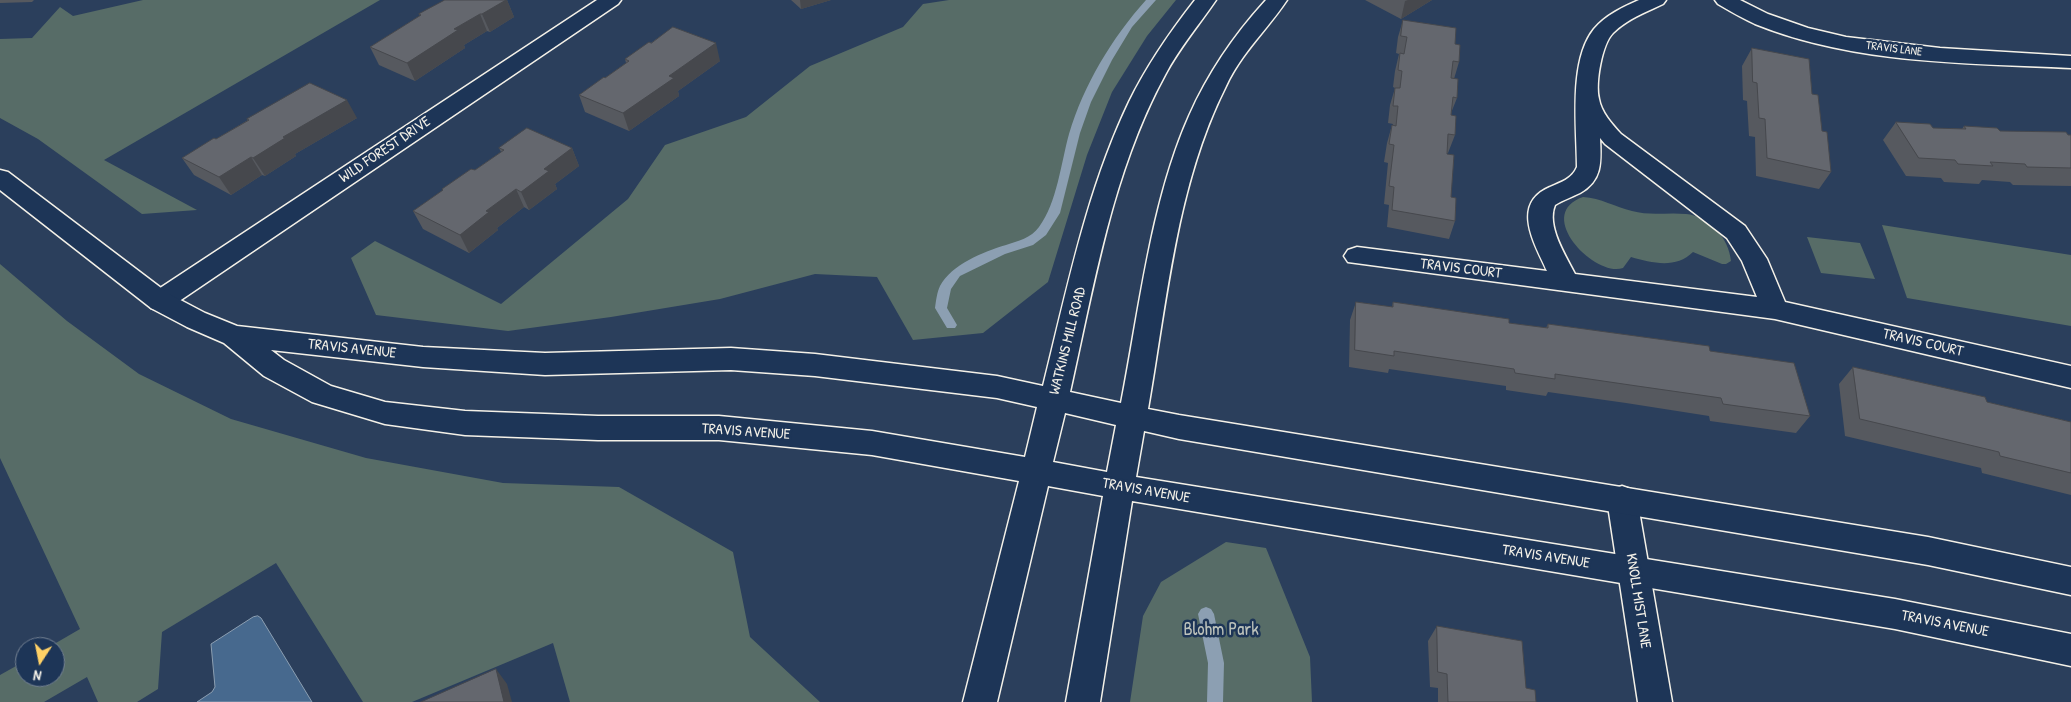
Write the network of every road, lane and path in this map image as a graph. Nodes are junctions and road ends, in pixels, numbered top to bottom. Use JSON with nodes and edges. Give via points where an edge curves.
{"nodes":[{"id":1,"x":610,"y":0,"type":"edge"},
{"id":2,"x":1206,"y":0,"type":"edge"},
{"id":3,"x":1278,"y":0,"type":"edge"},
{"id":4,"x":1656,"y":0,"type":"edge"},
{"id":5,"x":1725,"y":0,"type":"edge"},
{"id":6,"x":2071,"y":62,"type":"edge"},
{"id":7,"x":1589,"y":102,"type":"junction"},
{"id":8,"x":0,"y":178,"type":"edge"},
{"id":9,"x":1357,"y":256,"type":"dead end"},
{"id":10,"x":1565,"y":282,"type":"junction"},
{"id":11,"x":160,"y":301,"type":"junction"},
{"id":12,"x":1775,"y":310,"type":"junction"},
{"id":13,"x":234,"y":336,"type":"junction"},
{"id":14,"x":2071,"y":377,"type":"edge"},
{"id":15,"x":1054,"y":400,"type":"junction"},
{"id":16,"x":1132,"y":417,"type":"junction"},
{"id":17,"x":1036,"y":471,"type":"junction"},
{"id":18,"x":1119,"y":486,"type":"junction"},
{"id":19,"x":1622,"y":500,"type":"junction"},
{"id":20,"x":1633,"y":572,"type":"junction"},
{"id":21,"x":2071,"y":581,"type":"edge"},
{"id":22,"x":2071,"y":650,"type":"edge"},
{"id":23,"x":980,"y":702,"type":"edge"},
{"id":24,"x":1083,"y":702,"type":"edge"},
{"id":25,"x":1655,"y":702,"type":"edge"}],
"edges":[{"from":1,"to":11,"type":"street","name":"WILD FOREST DRIVE"},
{"from":2,"to":15,"type":"street","name":"WATKINS MILL ROAD","via":[[1158,65],[1116,157],[1099,212]]},
{"from":3,"to":16,"type":"street","via":[[1233,54],[1214,86],[1184,162],[1173,202]]},
{"from":4,"to":7,"type":"street","via":[[1630,11],[1596,40],[1589,70]]},
{"from":5,"to":6,"type":"street","name":"TRAVIS LANE","via":[[1769,22],[1852,44],[1918,52]]},
{"from":7,"to":10,"type":"street","via":[[1587,175],[1575,186],[1547,198],[1541,205],[1541,224]]},
{"from":7,"to":12,"type":"street","via":[[1598,122],[1613,139],[1736,232],[1754,259]]},
{"from":8,"to":11,"type":"street","name":"TRAVIS AVENUE"},
{"from":9,"to":10,"type":"street","name":"TRAVIS COURT"},
{"from":10,"to":12,"type":"street","name":"TRAVIS COURT"},
{"from":11,"to":13,"type":"street","name":"TRAVIS AVENUE"},
{"from":12,"to":14,"type":"street","name":"TRAVIS COURT"},
{"from":13,"to":15,"type":"street","name":"TRAVIS AVENUE","via":[[423,357],[545,364],[731,359],[815,365],[997,387]]},
{"from":13,"to":17,"type":"street","name":"TRAVIS AVENUE","via":[[274,368],[322,394],[385,413],[465,423],[720,428],[872,443]]},
{"from":15,"to":16,"type":"street","name":"TRAVIS AVENUE"},
{"from":15,"to":17,"type":"street","name":"WATKINS MILL ROAD"},
{"from":16,"to":18,"type":"street"},
{"from":16,"to":19,"type":"street","name":"TRAVIS AVENUE"},
{"from":17,"to":18,"type":"street","name":"TRAVIS AVENUE"},
{"from":17,"to":23,"type":"street","name":"WATKINS MILL ROAD"},
{"from":18,"to":20,"type":"street","name":"TRAVIS AVENUE"},
{"from":18,"to":24,"type":"street"},
{"from":19,"to":20,"type":"street","name":"KNOLL MIST LANE"},
{"from":19,"to":21,"type":"street","name":"TRAVIS AVENUE","via":[[1928,551]]},
{"from":20,"to":22,"type":"street","name":"TRAVIS AVENUE","via":[[1894,614]]},
{"from":20,"to":25,"type":"street","name":"KNOLL MIST LANE"}]}
